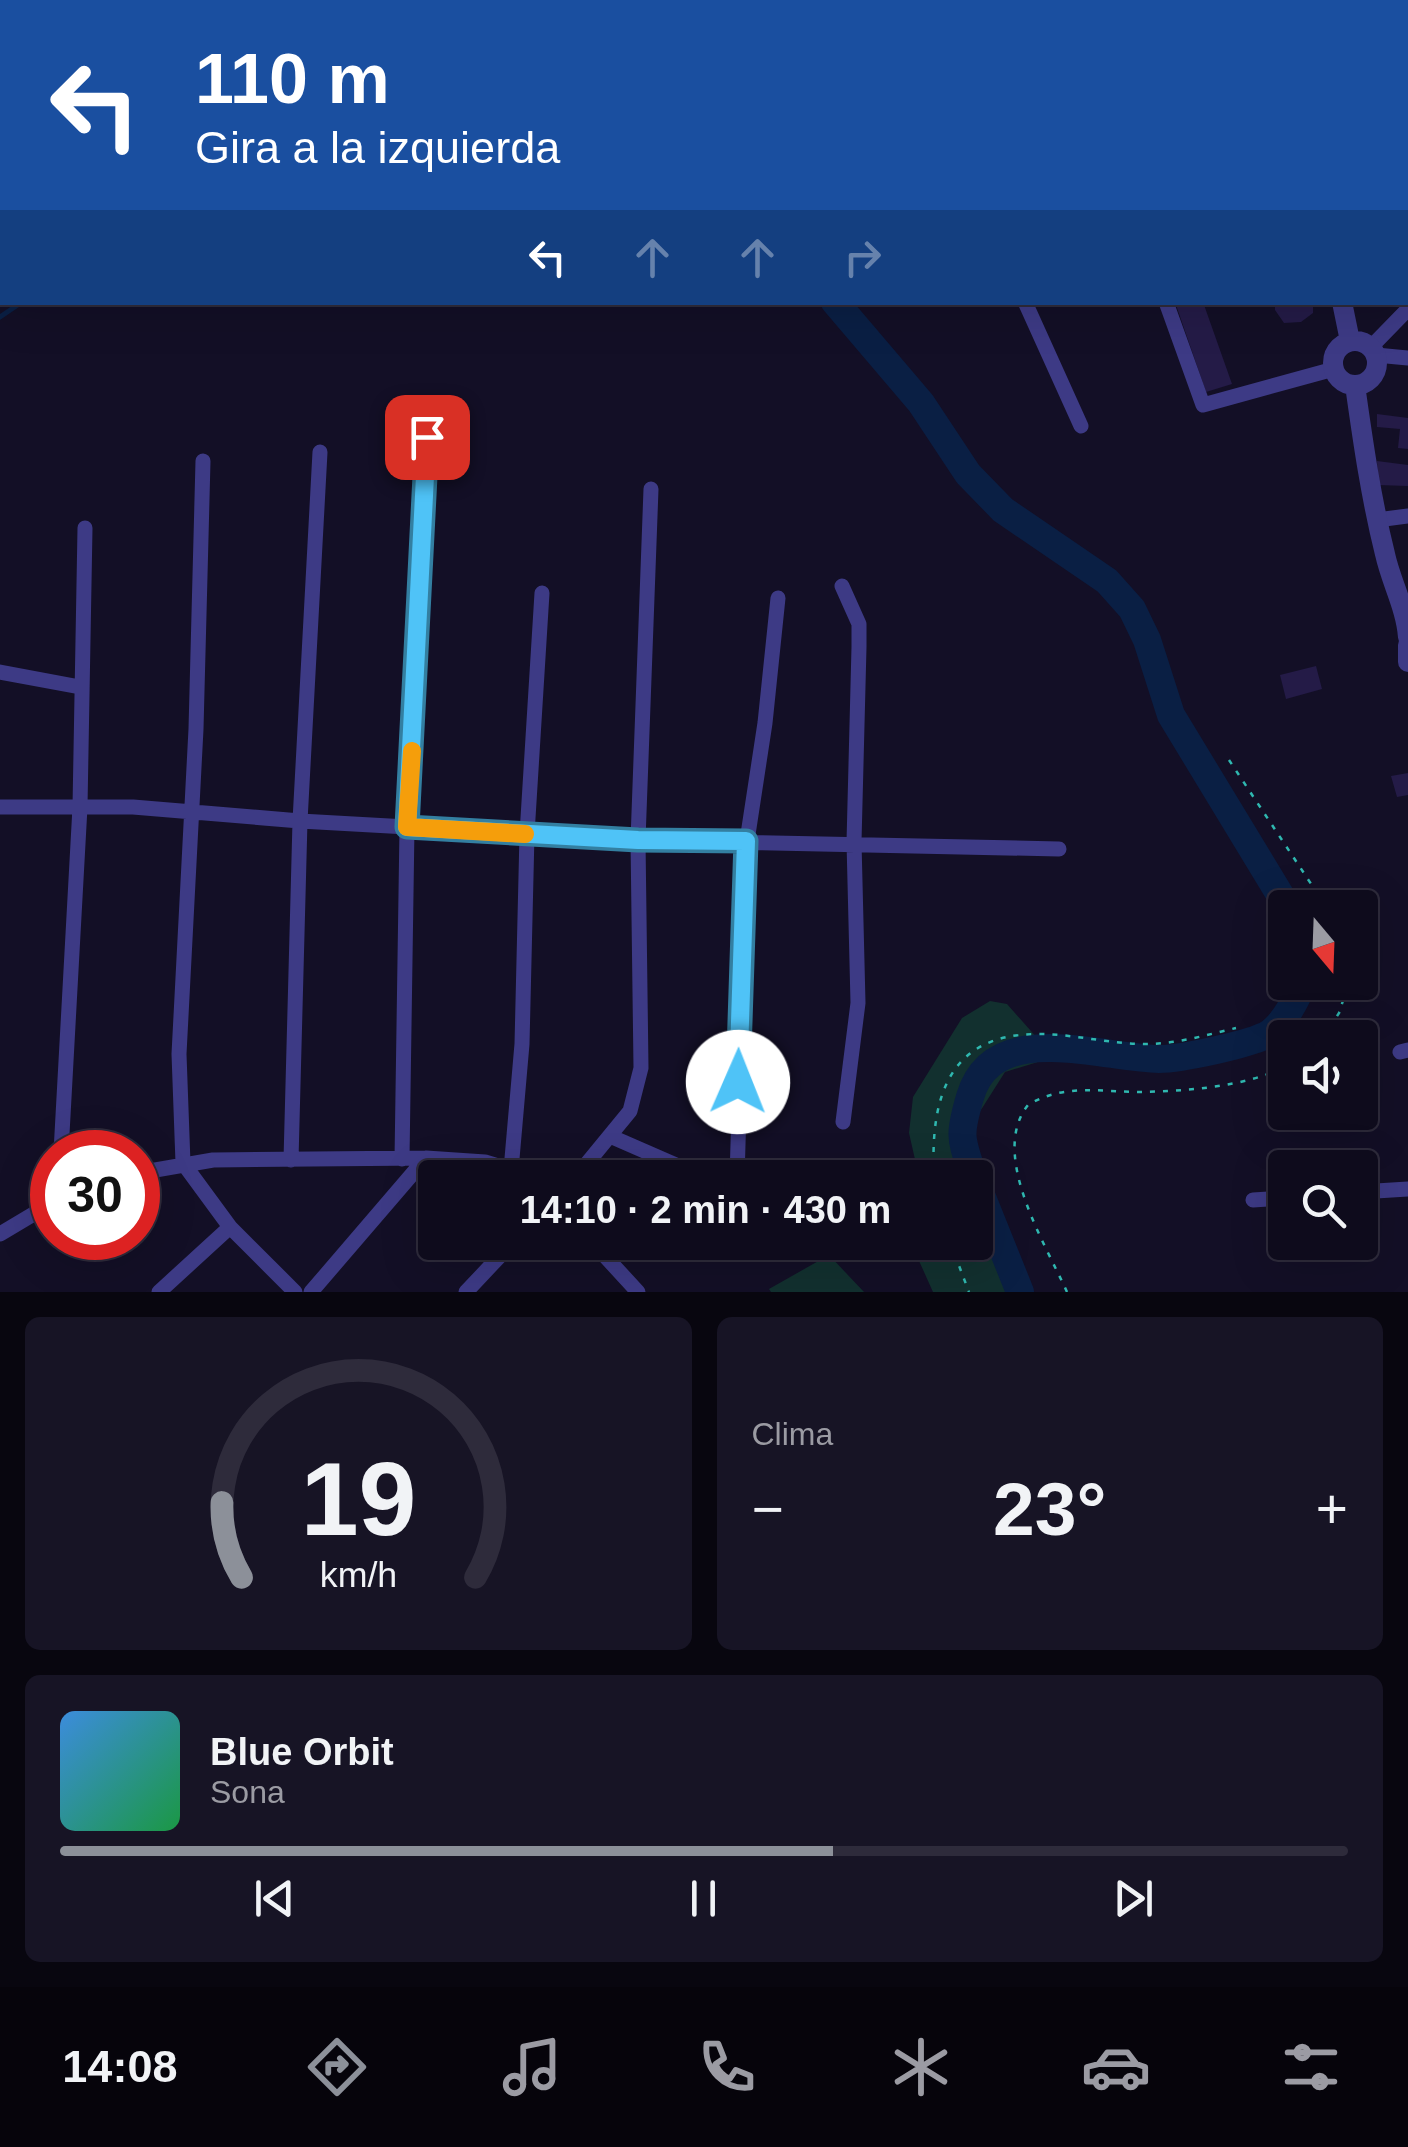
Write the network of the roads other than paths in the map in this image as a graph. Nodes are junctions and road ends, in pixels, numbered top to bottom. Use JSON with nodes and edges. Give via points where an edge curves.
{"nodes":[{"id":1,"x":1026,"y":305,"type":"edge"},
{"id":2,"x":1167,"y":305,"type":"edge"},
{"id":3,"x":1344,"y":305,"type":"edge"},
{"id":4,"x":1408,"y":309,"type":"edge"},
{"id":5,"x":1366,"y":348,"type":"junction"},
{"id":6,"x":1408,"y":358,"type":"edge"},
{"id":7,"x":1334,"y":369,"type":"junction"},
{"id":8,"x":1355,"y":384,"type":"junction"},
{"id":9,"x":429,"y":403,"type":"dead end"},
{"id":10,"x":1081,"y":426,"type":"dead end"},
{"id":11,"x":320,"y":452,"type":"dead end"},
{"id":12,"x":203,"y":461,"type":"dead end"},
{"id":13,"x":650,"y":489,"type":"dead end"},
{"id":14,"x":1408,"y":516,"type":"edge"},
{"id":15,"x":1377,"y":520,"type":"junction"},
{"id":16,"x":85,"y":528,"type":"dead end"},
{"id":17,"x":842,"y":586,"type":"dead end"},
{"id":18,"x":542,"y":593,"type":"dead end"},
{"id":19,"x":778,"y":598,"type":"dead end"},
{"id":20,"x":1408,"y":632,"type":"edge"},
{"id":21,"x":1408,"y":645,"type":"edge"},
{"id":22,"x":1408,"y":662,"type":"edge"},
{"id":23,"x":0,"y":672,"type":"edge"},
{"id":24,"x":80,"y":687,"type":"junction"},
{"id":25,"x":0,"y":807,"type":"edge"},
{"id":26,"x":80,"y":807,"type":"junction"},
{"id":27,"x":190,"y":812,"type":"junction"},
{"id":28,"x":300,"y":821,"type":"junction"},
{"id":29,"x":407,"y":827,"type":"junction"},
{"id":30,"x":527,"y":834,"type":"junction"},
{"id":31,"x":638,"y":840,"type":"junction"},
{"id":32,"x":746,"y":841,"type":"junction"},
{"id":33,"x":854,"y":842,"type":"junction"},
{"id":34,"x":1059,"y":848,"type":"dead end"},
{"id":35,"x":842,"y":1122,"type":"dead end"},
{"id":36,"x":62,"y":1130,"type":"edge"},
{"id":37,"x":612,"y":1137,"type":"junction"},
{"id":38,"x":402,"y":1158,"type":"junction"},
{"id":39,"x":426,"y":1158,"type":"junction"},
{"id":40,"x":290,"y":1160,"type":"junction"},
{"id":41,"x":456,"y":1160,"type":"edge"},
{"id":42,"x":517,"y":1160,"type":"edge"},
{"id":43,"x":591,"y":1160,"type":"edge"},
{"id":44,"x":665,"y":1160,"type":"edge"},
{"id":45,"x":737,"y":1160,"type":"edge"},
{"id":46,"x":182,"y":1163,"type":"junction"},
{"id":47,"x":160,"y":1168,"type":"edge"},
{"id":48,"x":1408,"y":1189,"type":"edge"},
{"id":49,"x":1378,"y":1191,"type":"edge"},
{"id":50,"x":1268,"y":1199,"type":"edge"},
{"id":51,"x":1253,"y":1200,"type":"dead end"},
{"id":52,"x":30,"y":1216,"type":"edge"},
{"id":53,"x":230,"y":1228,"type":"junction"},
{"id":54,"x":0,"y":1234,"type":"edge"},
{"id":55,"x":496,"y":1260,"type":"edge"},
{"id":56,"x":609,"y":1260,"type":"edge"},
{"id":57,"x":159,"y":1292,"type":"edge"},
{"id":58,"x":295,"y":1292,"type":"edge"},
{"id":59,"x":312,"y":1292,"type":"edge"},
{"id":60,"x":466,"y":1292,"type":"edge"},
{"id":61,"x":638,"y":1292,"type":"edge"}],
"edges":[{"from":1,"to":10,"type":"street"},
{"from":2,"to":7,"type":"street","via":[[1203,405]]},
{"from":3,"to":5,"type":"street"},
{"from":4,"to":5,"type":"street"},
{"from":5,"to":6,"type":"street"},
{"from":5,"to":7,"type":"street","via":[[1334,354]]},
{"from":5,"to":8,"type":"street","via":[[1373,375]]},
{"from":7,"to":8,"type":"street"},
{"from":8,"to":15,"type":"street"},
{"from":9,"to":29,"type":"street"},
{"from":11,"to":28,"type":"street"},
{"from":12,"to":27,"type":"street"},
{"from":13,"to":31,"type":"street"},
{"from":14,"to":15,"type":"street"},
{"from":15,"to":20,"type":"street"},
{"from":16,"to":24,"type":"street"},
{"from":17,"to":33,"type":"street","via":[[859,624]]},
{"from":18,"to":30,"type":"street"},
{"from":19,"to":32,"type":"street"},
{"from":21,"to":22,"type":"street"},
{"from":23,"to":24,"type":"street"},
{"from":24,"to":26,"type":"street"},
{"from":25,"to":26,"type":"street"},
{"from":26,"to":27,"type":"street"},
{"from":26,"to":36,"type":"street"},
{"from":27,"to":28,"type":"street"},
{"from":27,"to":46,"type":"street"},
{"from":28,"to":29,"type":"street"},
{"from":28,"to":40,"type":"street"},
{"from":29,"to":30,"type":"street"},
{"from":29,"to":38,"type":"street"},
{"from":30,"to":31,"type":"street"},
{"from":30,"to":42,"type":"street"},
{"from":31,"to":32,"type":"street"},
{"from":31,"to":37,"type":"street","via":[[641,1068],[630,1111]]},
{"from":32,"to":33,"type":"street"},
{"from":32,"to":45,"type":"street"},
{"from":33,"to":34,"type":"street"},
{"from":33,"to":35,"type":"street","via":[[858,1003]]},
{"from":37,"to":43,"type":"street"},
{"from":37,"to":44,"type":"street"},
{"from":38,"to":39,"type":"street"},
{"from":38,"to":40,"type":"street"},
{"from":39,"to":41,"type":"street"},
{"from":39,"to":59,"type":"street"},
{"from":40,"to":46,"type":"street"},
{"from":46,"to":47,"type":"street"},
{"from":46,"to":53,"type":"street"},
{"from":48,"to":49,"type":"street"},
{"from":50,"to":51,"type":"street"},
{"from":52,"to":54,"type":"street"},
{"from":53,"to":57,"type":"street"},
{"from":53,"to":58,"type":"street"},
{"from":55,"to":60,"type":"street"},
{"from":56,"to":61,"type":"street"}]}
